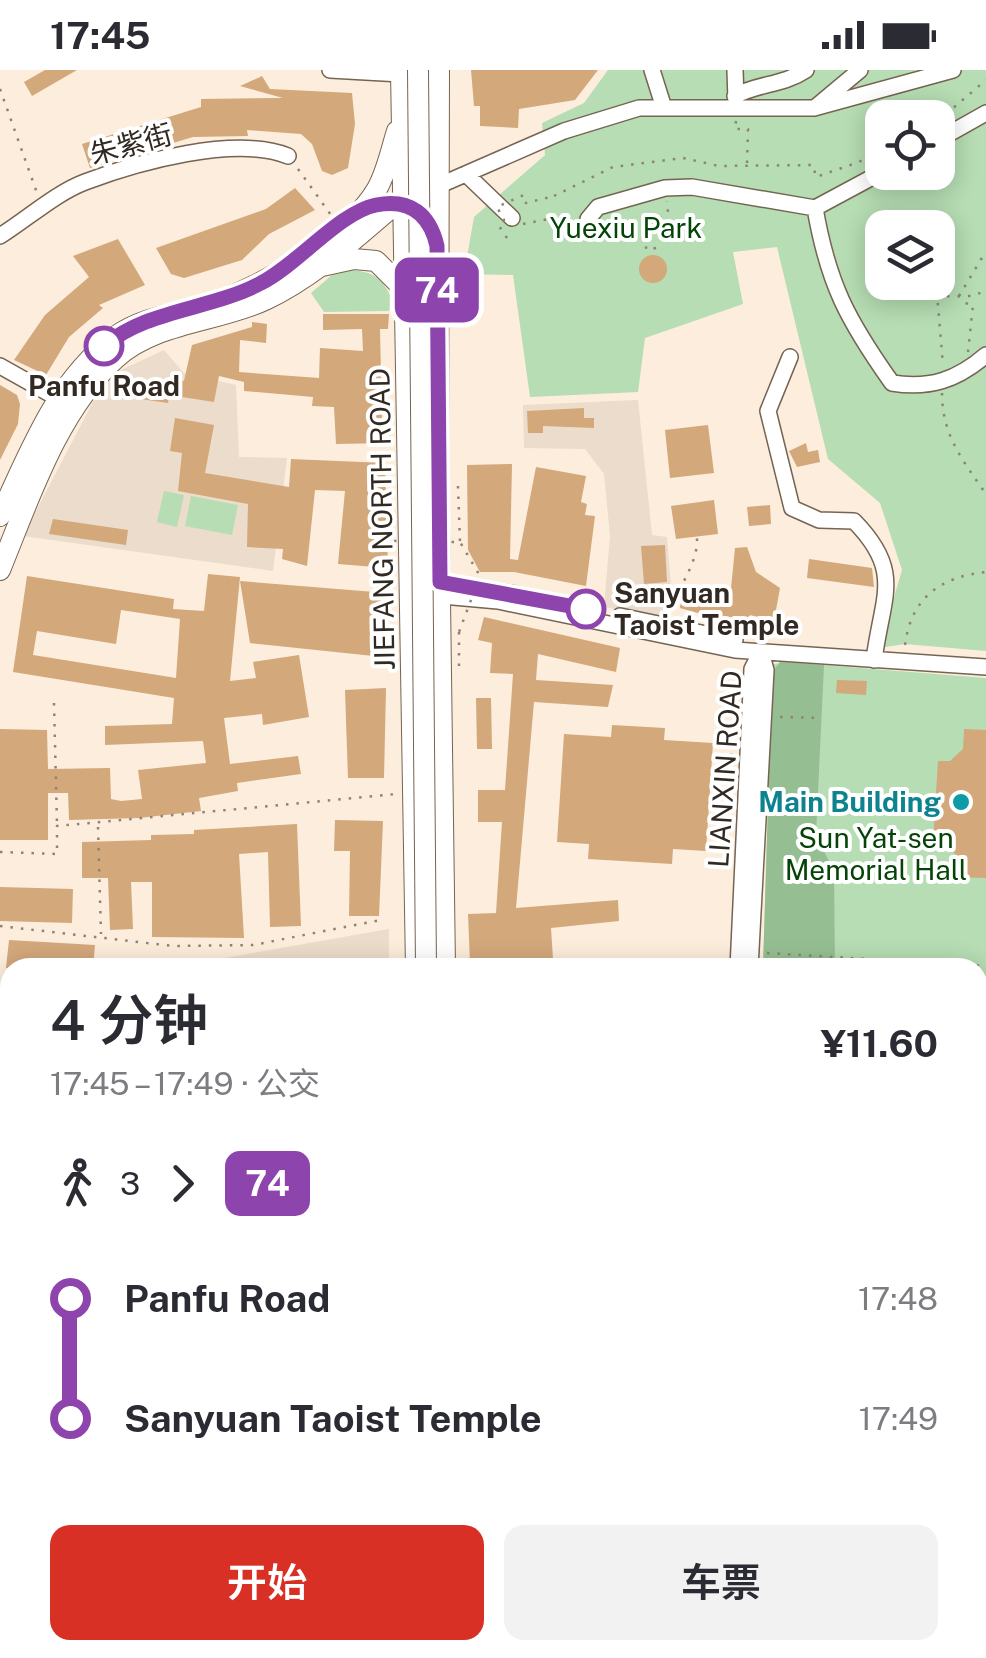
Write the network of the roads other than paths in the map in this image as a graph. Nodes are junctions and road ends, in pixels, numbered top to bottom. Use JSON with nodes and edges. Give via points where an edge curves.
{"nodes":[{"id":1,"x":330,"y":70,"type":"edge"},
{"id":2,"x":439,"y":70,"type":"edge"},
{"id":3,"x":652,"y":70,"type":"edge"},
{"id":4,"x":735,"y":70,"type":"edge"},
{"id":5,"x":806,"y":70,"type":"edge"},
{"id":6,"x":860,"y":70,"type":"edge"},
{"id":7,"x":953,"y":70,"type":"edge"},
{"id":8,"x":412,"y":71,"type":"edge"},
{"id":9,"x":736,"y":102,"type":"junction"},
{"id":10,"x":664,"y":108,"type":"junction"},
{"id":11,"x":814,"y":108,"type":"junction"},
{"id":12,"x":986,"y":113,"type":"edge"},
{"id":13,"x":402,"y":115,"type":"junction"},
{"id":14,"x":955,"y":130,"type":"edge"},
{"id":15,"x":288,"y":156,"type":"road end"},
{"id":16,"x":466,"y":174,"type":"junction"},
{"id":17,"x":438,"y":177,"type":"junction"},
{"id":18,"x":865,"y":181,"type":"edge"},
{"id":19,"x":401,"y":202,"type":"junction"},
{"id":20,"x":815,"y":208,"type":"junction"},
{"id":21,"x":362,"y":209,"type":"junction"},
{"id":22,"x":593,"y":213,"type":"road end"},
{"id":23,"x":512,"y":218,"type":"dead end"},
{"id":24,"x":0,"y":236,"type":"edge"},
{"id":25,"x":437,"y":246,"type":"junction"},
{"id":26,"x":316,"y":268,"type":"junction"},
{"id":27,"x":408,"y":294,"type":"junction"},
{"id":28,"x":986,"y":355,"type":"edge"},
{"id":29,"x":790,"y":356,"type":"dead end"},
{"id":30,"x":0,"y":366,"type":"edge"},
{"id":31,"x":66,"y":403,"type":"junction"},
{"id":32,"x":0,"y":516,"type":"edge"},
{"id":33,"x":0,"y":570,"type":"edge"},
{"id":34,"x":440,"y":589,"type":"junction"},
{"id":35,"x":410,"y":595,"type":"junction"},
{"id":36,"x":761,"y":652,"type":"junction"},
{"id":37,"x":874,"y":660,"type":"junction"},
{"id":38,"x":986,"y":667,"type":"edge"},
{"id":39,"x":416,"y":958,"type":"edge"},
{"id":40,"x":426,"y":958,"type":"edge"},
{"id":41,"x":434,"y":958,"type":"edge"},
{"id":42,"x":445,"y":958,"type":"edge"},
{"id":43,"x":738,"y":958,"type":"edge"},
{"id":44,"x":751,"y":958,"type":"edge"}],
"edges":[{"from":1,"to":8,"type":"street"},
{"from":2,"to":17,"type":"main road","name":"JIEFANG NORTH ROAD"},
{"from":3,"to":10,"type":"street"},
{"from":4,"to":9,"type":"street"},
{"from":5,"to":9,"type":"street","via":[[777,86],[746,90]]},
{"from":6,"to":11,"type":"street"},
{"from":7,"to":11,"type":"street"},
{"from":8,"to":13,"type":"main road","name":"JIEFANG NORTH ROAD"},
{"from":8,"to":40,"type":"main road","name":"JIEFANG NORTH ROAD","bridge":true},
{"from":8,"to":41,"type":"main road","name":"JIEFANG NORTH ROAD"},
{"from":9,"to":10,"type":"street"},
{"from":9,"to":11,"type":"street"},
{"from":10,"to":16,"type":"street","via":[[639,108],[564,131]]},
{"from":12,"to":14,"type":"street"},
{"from":13,"to":19,"type":"main road","name":"JIEFANG NORTH ROAD"},
{"from":13,"to":21,"type":"main road","via":[[386,172]]},
{"from":15,"to":24,"type":"street","name":"朱紫街","via":[[266,147],[197,152],[82,183]]},
{"from":16,"to":17,"type":"street"},
{"from":16,"to":23,"type":"street"},
{"from":17,"to":19,"type":"main road"},
{"from":17,"to":25,"type":"main road","name":"JIEFANG NORTH ROAD"},
{"from":18,"to":20,"type":"street"},
{"from":19,"to":21,"type":"main road"},
{"from":19,"to":25,"type":"main road","via":[[428,219]]},
{"from":19,"to":26,"type":"main road"},
{"from":19,"to":27,"type":"main road","name":"JIEFANG NORTH ROAD"},
{"from":20,"to":22,"type":"street","via":[[692,187],[665,188]]},
{"from":20,"to":28,"type":"street","via":[[831,279],[852,326],[892,383],[942,383]]},
{"from":21,"to":31,"type":"main road","via":[[265,282],[130,328],[95,354]]},
{"from":25,"to":34,"type":"main road","name":"JIEFANG NORTH ROAD"},
{"from":26,"to":27,"type":"main road","via":[[376,261]]},
{"from":26,"to":31,"type":"main road","via":[[254,305],[133,345]]},
{"from":27,"to":35,"type":"main road","name":"JIEFANG NORTH ROAD"},
{"from":29,"to":37,"type":"street","via":[[768,411],[792,508],[819,520],[854,521],[878,546],[888,570]]},
{"from":30,"to":31,"type":"street"},
{"from":31,"to":32,"type":"main road"},
{"from":31,"to":33,"type":"main road"},
{"from":34,"to":35,"type":"main road"},
{"from":34,"to":36,"type":"street"},
{"from":34,"to":36,"type":"street","via":[[664,624],[741,641]]},
{"from":34,"to":42,"type":"main road","name":"JIEFANG NORTH ROAD"},
{"from":35,"to":39,"type":"main road","name":"JIEFANG NORTH ROAD"},
{"from":36,"to":37,"type":"street"},
{"from":36,"to":43,"type":"street","name":"LIANXIN ROAD","via":[[752,669]]},
{"from":36,"to":44,"type":"street","name":"LIANXIN ROAD","via":[[766,670]]},
{"from":37,"to":38,"type":"street"}]}
